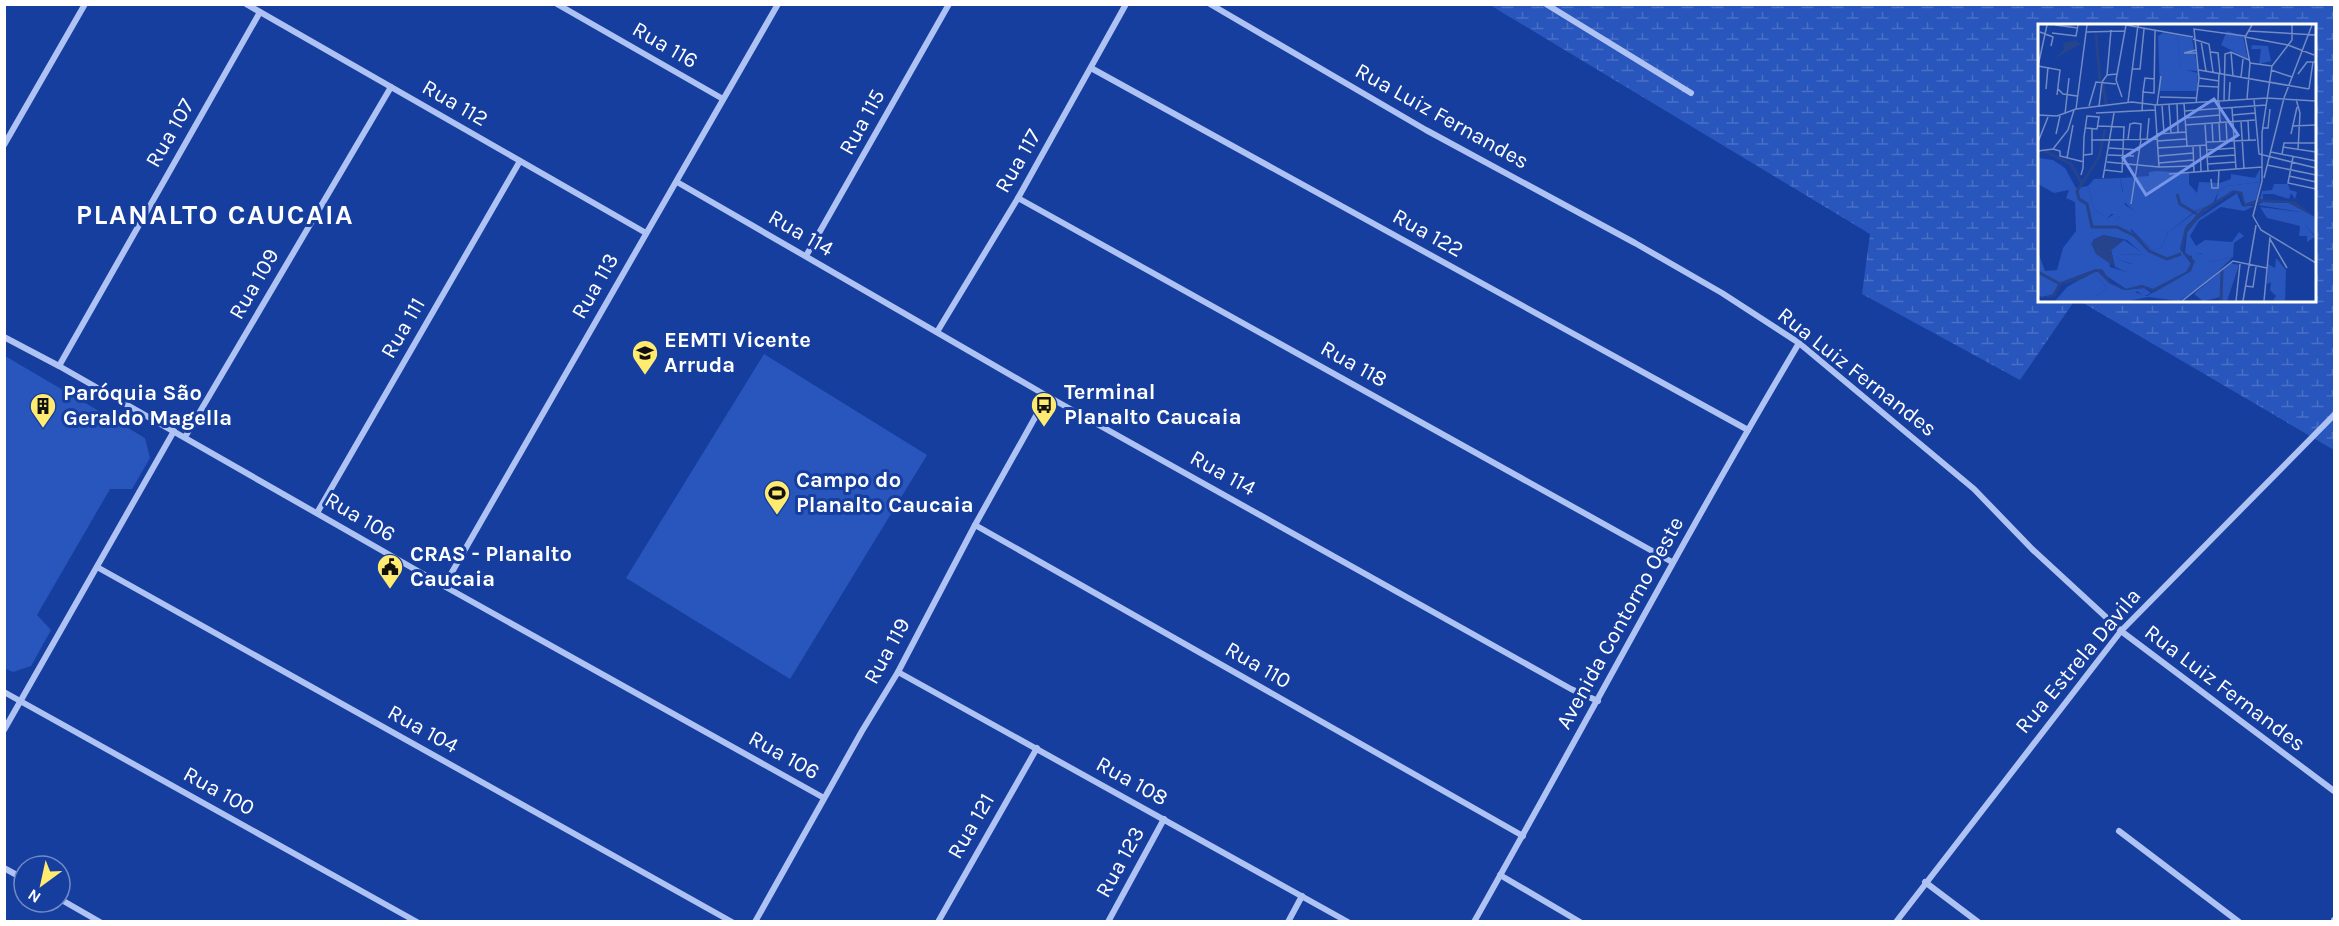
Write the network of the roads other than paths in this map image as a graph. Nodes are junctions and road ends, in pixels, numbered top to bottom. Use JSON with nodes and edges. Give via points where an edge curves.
{"nodes":[{"id":1,"x":85,"y":4,"type":"edge"},
{"id":2,"x":246,"y":4,"type":"edge"},
{"id":3,"x":557,"y":4,"type":"edge"},
{"id":4,"x":778,"y":4,"type":"edge"},
{"id":5,"x":949,"y":4,"type":"edge"},
{"id":6,"x":1126,"y":4,"type":"edge"},
{"id":7,"x":1210,"y":4,"type":"edge"},
{"id":8,"x":1546,"y":4,"type":"edge"},
{"id":9,"x":260,"y":12,"type":"junction"},
{"id":10,"x":1090,"y":68,"type":"junction"},
{"id":11,"x":391,"y":87,"type":"junction"},
{"id":12,"x":1691,"y":93,"type":"dead end"},
{"id":13,"x":723,"y":99,"type":"junction"},
{"id":14,"x":4,"y":145,"type":"edge"},
{"id":15,"x":520,"y":161,"type":"junction"},
{"id":16,"x":677,"y":182,"type":"junction"},
{"id":17,"x":1018,"y":198,"type":"junction"},
{"id":18,"x":646,"y":233,"type":"junction"},
{"id":19,"x":806,"y":256,"type":"junction"},
{"id":20,"x":938,"y":332,"type":"junction"},
{"id":21,"x":4,"y":337,"type":"edge"},
{"id":22,"x":1799,"y":343,"type":"junction"},
{"id":23,"x":59,"y":366,"type":"junction"},
{"id":24,"x":1047,"y":396,"type":"junction"},
{"id":25,"x":2334,"y":415,"type":"edge"},
{"id":26,"x":1748,"y":430,"type":"junction"},
{"id":27,"x":174,"y":431,"type":"junction"},
{"id":28,"x":185,"y":437,"type":"junction"},
{"id":29,"x":317,"y":513,"type":"junction"},
{"id":30,"x":975,"y":525,"type":"junction"},
{"id":31,"x":1672,"y":562,"type":"junction"},
{"id":32,"x":97,"y":567,"type":"junction"},
{"id":33,"x":444,"y":586,"type":"junction"},
{"id":34,"x":2121,"y":631,"type":"junction"},
{"id":35,"x":898,"y":672,"type":"junction"},
{"id":36,"x":4,"y":692,"type":"edge"},
{"id":37,"x":21,"y":701,"type":"junction"},
{"id":38,"x":1598,"y":702,"type":"junction"},
{"id":39,"x":4,"y":730,"type":"edge"},
{"id":40,"x":1037,"y":748,"type":"junction"},
{"id":41,"x":2334,"y":791,"type":"edge"},
{"id":42,"x":824,"y":798,"type":"junction"},
{"id":43,"x":1164,"y":819,"type":"junction"},
{"id":44,"x":2119,"y":831,"type":"dead end"},
{"id":45,"x":1523,"y":836,"type":"junction"},
{"id":46,"x":1500,"y":875,"type":"junction"},
{"id":47,"x":1925,"y":882,"type":"junction"},
{"id":48,"x":1302,"y":896,"type":"junction"},
{"id":49,"x":72,"y":906,"type":"edge"},
{"id":50,"x":100,"y":921,"type":"edge"},
{"id":51,"x":417,"y":921,"type":"edge"},
{"id":52,"x":732,"y":921,"type":"edge"},
{"id":53,"x":755,"y":921,"type":"edge"},
{"id":54,"x":938,"y":921,"type":"edge"},
{"id":55,"x":1108,"y":921,"type":"edge"},
{"id":56,"x":1288,"y":921,"type":"edge"},
{"id":57,"x":1348,"y":921,"type":"edge"},
{"id":58,"x":1474,"y":921,"type":"edge"},
{"id":59,"x":1580,"y":921,"type":"edge"},
{"id":60,"x":1896,"y":921,"type":"edge"},
{"id":61,"x":1978,"y":921,"type":"edge"},
{"id":62,"x":2239,"y":921,"type":"edge"}],
"edges":[{"from":1,"to":14,"type":"street"},
{"from":2,"to":9,"type":"street","name":"Rua 112"},
{"from":3,"to":13,"type":"street","name":"Rua 116"},
{"from":4,"to":13,"type":"street","name":"Rua 113"},
{"from":5,"to":19,"type":"street","name":"Rua 115"},
{"from":6,"to":10,"type":"street","name":"Rua 117"},
{"from":7,"to":22,"type":"street","name":"Rua Luiz Fernandes","via":[[1426,130],[1722,293]]},
{"from":8,"to":12,"type":"street"},
{"from":9,"to":11,"type":"street","name":"Rua 112"},
{"from":9,"to":23,"type":"street","name":"Rua 107"},
{"from":10,"to":17,"type":"street","name":"Rua 117"},
{"from":10,"to":26,"type":"street","name":"Rua 122"},
{"from":11,"to":15,"type":"street","name":"Rua 112"},
{"from":11,"to":28,"type":"street","name":"Rua 109"},
{"from":13,"to":16,"type":"street","name":"Rua 113"},
{"from":15,"to":18,"type":"street","name":"Rua 112"},
{"from":15,"to":29,"type":"street","name":"Rua 111"},
{"from":16,"to":18,"type":"street","name":"Rua 113"},
{"from":16,"to":19,"type":"street","name":"Rua 114"},
{"from":17,"to":20,"type":"street","name":"Rua 117"},
{"from":17,"to":31,"type":"street","name":"Rua 118"},
{"from":18,"to":33,"type":"street","name":"Rua 113"},
{"from":19,"to":20,"type":"street","name":"Rua 114"},
{"from":20,"to":24,"type":"street","name":"Rua 114"},
{"from":21,"to":23,"type":"street","name":"Rua 106"},
{"from":22,"to":26,"type":"street","name":"Avenida Contorno Oeste"},
{"from":22,"to":34,"type":"street","name":"Rua Luiz Fernandes","via":[[1974,489]]},
{"from":23,"to":27,"type":"street","name":"Rua 106"},
{"from":24,"to":30,"type":"street","name":"Rua 119"},
{"from":24,"to":38,"type":"street","name":"Rua 114"},
{"from":25,"to":34,"type":"street","name":"Rua Estrela Davila"},
{"from":26,"to":31,"type":"street","name":"Avenida Contorno Oeste"},
{"from":27,"to":28,"type":"street","name":"Rua 106"},
{"from":27,"to":32,"type":"street"},
{"from":28,"to":29,"type":"street","name":"Rua 106"},
{"from":29,"to":33,"type":"street","name":"Rua 106"},
{"from":30,"to":35,"type":"street","name":"Rua 119"},
{"from":30,"to":45,"type":"street","name":"Rua 110"},
{"from":31,"to":38,"type":"street","name":"Avenida Contorno Oeste"},
{"from":32,"to":37,"type":"street"},
{"from":32,"to":52,"type":"street","name":"Rua 104"},
{"from":33,"to":42,"type":"street","name":"Rua 106"},
{"from":34,"to":41,"type":"street","name":"Rua Luiz Fernandes"},
{"from":34,"to":47,"type":"street","name":"Rua Estrela Davila"},
{"from":35,"to":40,"type":"street","name":"Rua 108"},
{"from":35,"to":42,"type":"street","name":"Rua 119"},
{"from":36,"to":37,"type":"street","name":"Rua 100"},
{"from":37,"to":39,"type":"street"},
{"from":37,"to":51,"type":"street","name":"Rua 100"},
{"from":38,"to":45,"type":"street","name":"Avenida Contorno Oeste"},
{"from":40,"to":43,"type":"street","name":"Rua 108"},
{"from":40,"to":54,"type":"street","name":"Rua 121"},
{"from":42,"to":53,"type":"street","name":"Rua 119"},
{"from":43,"to":48,"type":"street","name":"Rua 108"},
{"from":43,"to":55,"type":"street","name":"Rua 123"},
{"from":44,"to":62,"type":"street"},
{"from":45,"to":46,"type":"street","name":"Avenida Contorno Oeste"},
{"from":46,"to":58,"type":"street","name":"Avenida Contorno Oeste"},
{"from":46,"to":59,"type":"street"},
{"from":47,"to":60,"type":"street","name":"Rua Estrela Davila"},
{"from":47,"to":61,"type":"street"},
{"from":48,"to":56,"type":"street"},
{"from":48,"to":57,"type":"street","name":"Rua 108"},
{"from":49,"to":50,"type":"street"}]}
